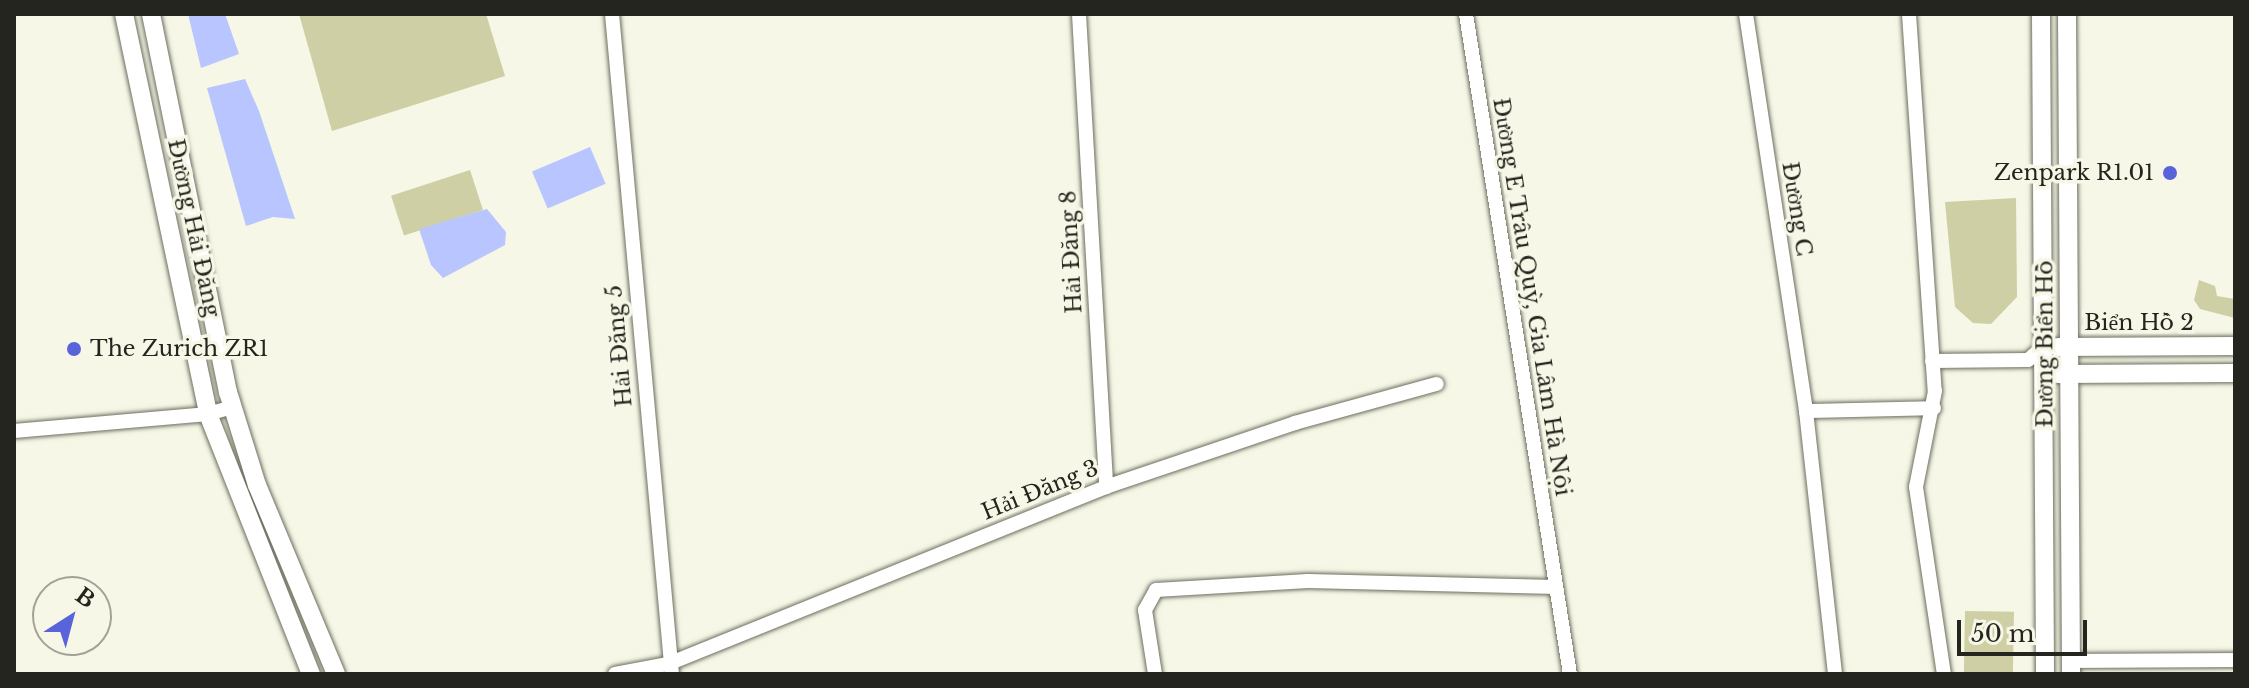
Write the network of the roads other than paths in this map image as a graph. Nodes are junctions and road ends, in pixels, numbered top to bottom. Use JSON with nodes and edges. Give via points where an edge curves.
{"nodes":[{"id":1,"x":124,"y":14,"type":"edge"},
{"id":2,"x":151,"y":14,"type":"edge"},
{"id":3,"x":612,"y":14,"type":"edge"},
{"id":4,"x":1079,"y":14,"type":"edge"},
{"id":5,"x":1466,"y":14,"type":"edge"},
{"id":6,"x":1746,"y":14,"type":"edge"},
{"id":7,"x":1909,"y":14,"type":"edge"},
{"id":8,"x":2041,"y":14,"type":"edge"},
{"id":9,"x":2067,"y":14,"type":"edge"},
{"id":10,"x":2235,"y":346,"type":"edge"},
{"id":11,"x":2043,"y":347,"type":"junction"},
{"id":12,"x":2069,"y":347,"type":"junction"},
{"id":13,"x":2028,"y":360,"type":"junction"},
{"id":14,"x":1932,"y":361,"type":"junction"},
{"id":15,"x":2235,"y":373,"type":"edge"},
{"id":16,"x":2043,"y":374,"type":"junction"},
{"id":17,"x":2069,"y":374,"type":"junction"},
{"id":18,"x":1437,"y":384,"type":"dead end"},
{"id":19,"x":232,"y":407,"type":"junction"},
{"id":20,"x":1934,"y":408,"type":"junction"},
{"id":21,"x":1806,"y":411,"type":"junction"},
{"id":22,"x":208,"y":414,"type":"junction"},
{"id":23,"x":14,"y":431,"type":"edge"},
{"id":24,"x":1106,"y":487,"type":"junction"},
{"id":25,"x":1556,"y":587,"type":"junction"},
{"id":26,"x":2235,"y":660,"type":"edge"},
{"id":27,"x":2071,"y":668,"type":"edge"},
{"id":28,"x":670,"y":669,"type":"edge"},
{"id":29,"x":311,"y":674,"type":"edge"},
{"id":30,"x":336,"y":674,"type":"edge"},
{"id":31,"x":615,"y":674,"type":"edge"},
{"id":32,"x":656,"y":674,"type":"edge"},
{"id":33,"x":1155,"y":674,"type":"edge"},
{"id":34,"x":1570,"y":674,"type":"edge"},
{"id":35,"x":1835,"y":674,"type":"edge"},
{"id":36,"x":1944,"y":674,"type":"edge"},
{"id":37,"x":2045,"y":674,"type":"edge"}],
"edges":[{"from":1,"to":22,"type":"street","name":"Đường Hải Đăng"},
{"from":2,"to":19,"type":"street","name":"Đường Hải Đăng"},
{"from":3,"to":28,"type":"street","name":"Hải Đăng 5"},
{"from":4,"to":24,"type":"street","name":"Hải Đăng 8"},
{"from":5,"to":25,"type":"street","name":"Đường E Trâu Quỳ, Gia Lâm Hà Nội"},
{"from":6,"to":21,"type":"street","name":"Đường C"},
{"from":7,"to":14,"type":"street"},
{"from":8,"to":11,"type":"street","name":"Đường Biển Hồ"},
{"from":9,"to":12,"type":"street","name":"Đường Biển Hồ"},
{"from":10,"to":12,"type":"street","name":"Biển Hồ 2"},
{"from":11,"to":12,"type":"street","name":"Biển Hồ 2"},
{"from":11,"to":13,"type":"street"},
{"from":11,"to":16,"type":"street","name":"Đường Biển Hồ"},
{"from":12,"to":17,"type":"street","name":"Đường Biển Hồ"},
{"from":13,"to":14,"type":"street"},
{"from":13,"to":16,"type":"street"},
{"from":14,"to":20,"type":"street"},
{"from":15,"to":17,"type":"street"},
{"from":16,"to":17,"type":"street"},
{"from":16,"to":37,"type":"street","name":"Đường Biển Hồ"},
{"from":17,"to":27,"type":"street","name":"Đường Biển Hồ"},
{"from":18,"to":24,"type":"street","name":"Hải Đăng 3","via":[[1295,423]]},
{"from":19,"to":22,"type":"street"},
{"from":19,"to":30,"type":"street","name":"Đường Hải Đăng","via":[[257,485]]},
{"from":20,"to":21,"type":"street"},
{"from":20,"to":36,"type":"street","via":[[1916,487]]},
{"from":21,"to":35,"type":"street","name":"Đường C"},
{"from":22,"to":23,"type":"street"},
{"from":22,"to":29,"type":"street","name":"Đường Hải Đăng"},
{"from":24,"to":28,"type":"street","name":"Hải Đăng 3"},
{"from":25,"to":33,"type":"street","via":[[1308,581],[1156,590],[1145,610]]},
{"from":25,"to":34,"type":"street","name":"Đường E Trâu Quỳ, Gia Lâm Hà Nội"},
{"from":26,"to":27,"type":"street"},
{"from":28,"to":31,"type":"street","name":"Hải Đăng 3"},
{"from":28,"to":32,"type":"street","name":"Hải Đăng 3"}]}
